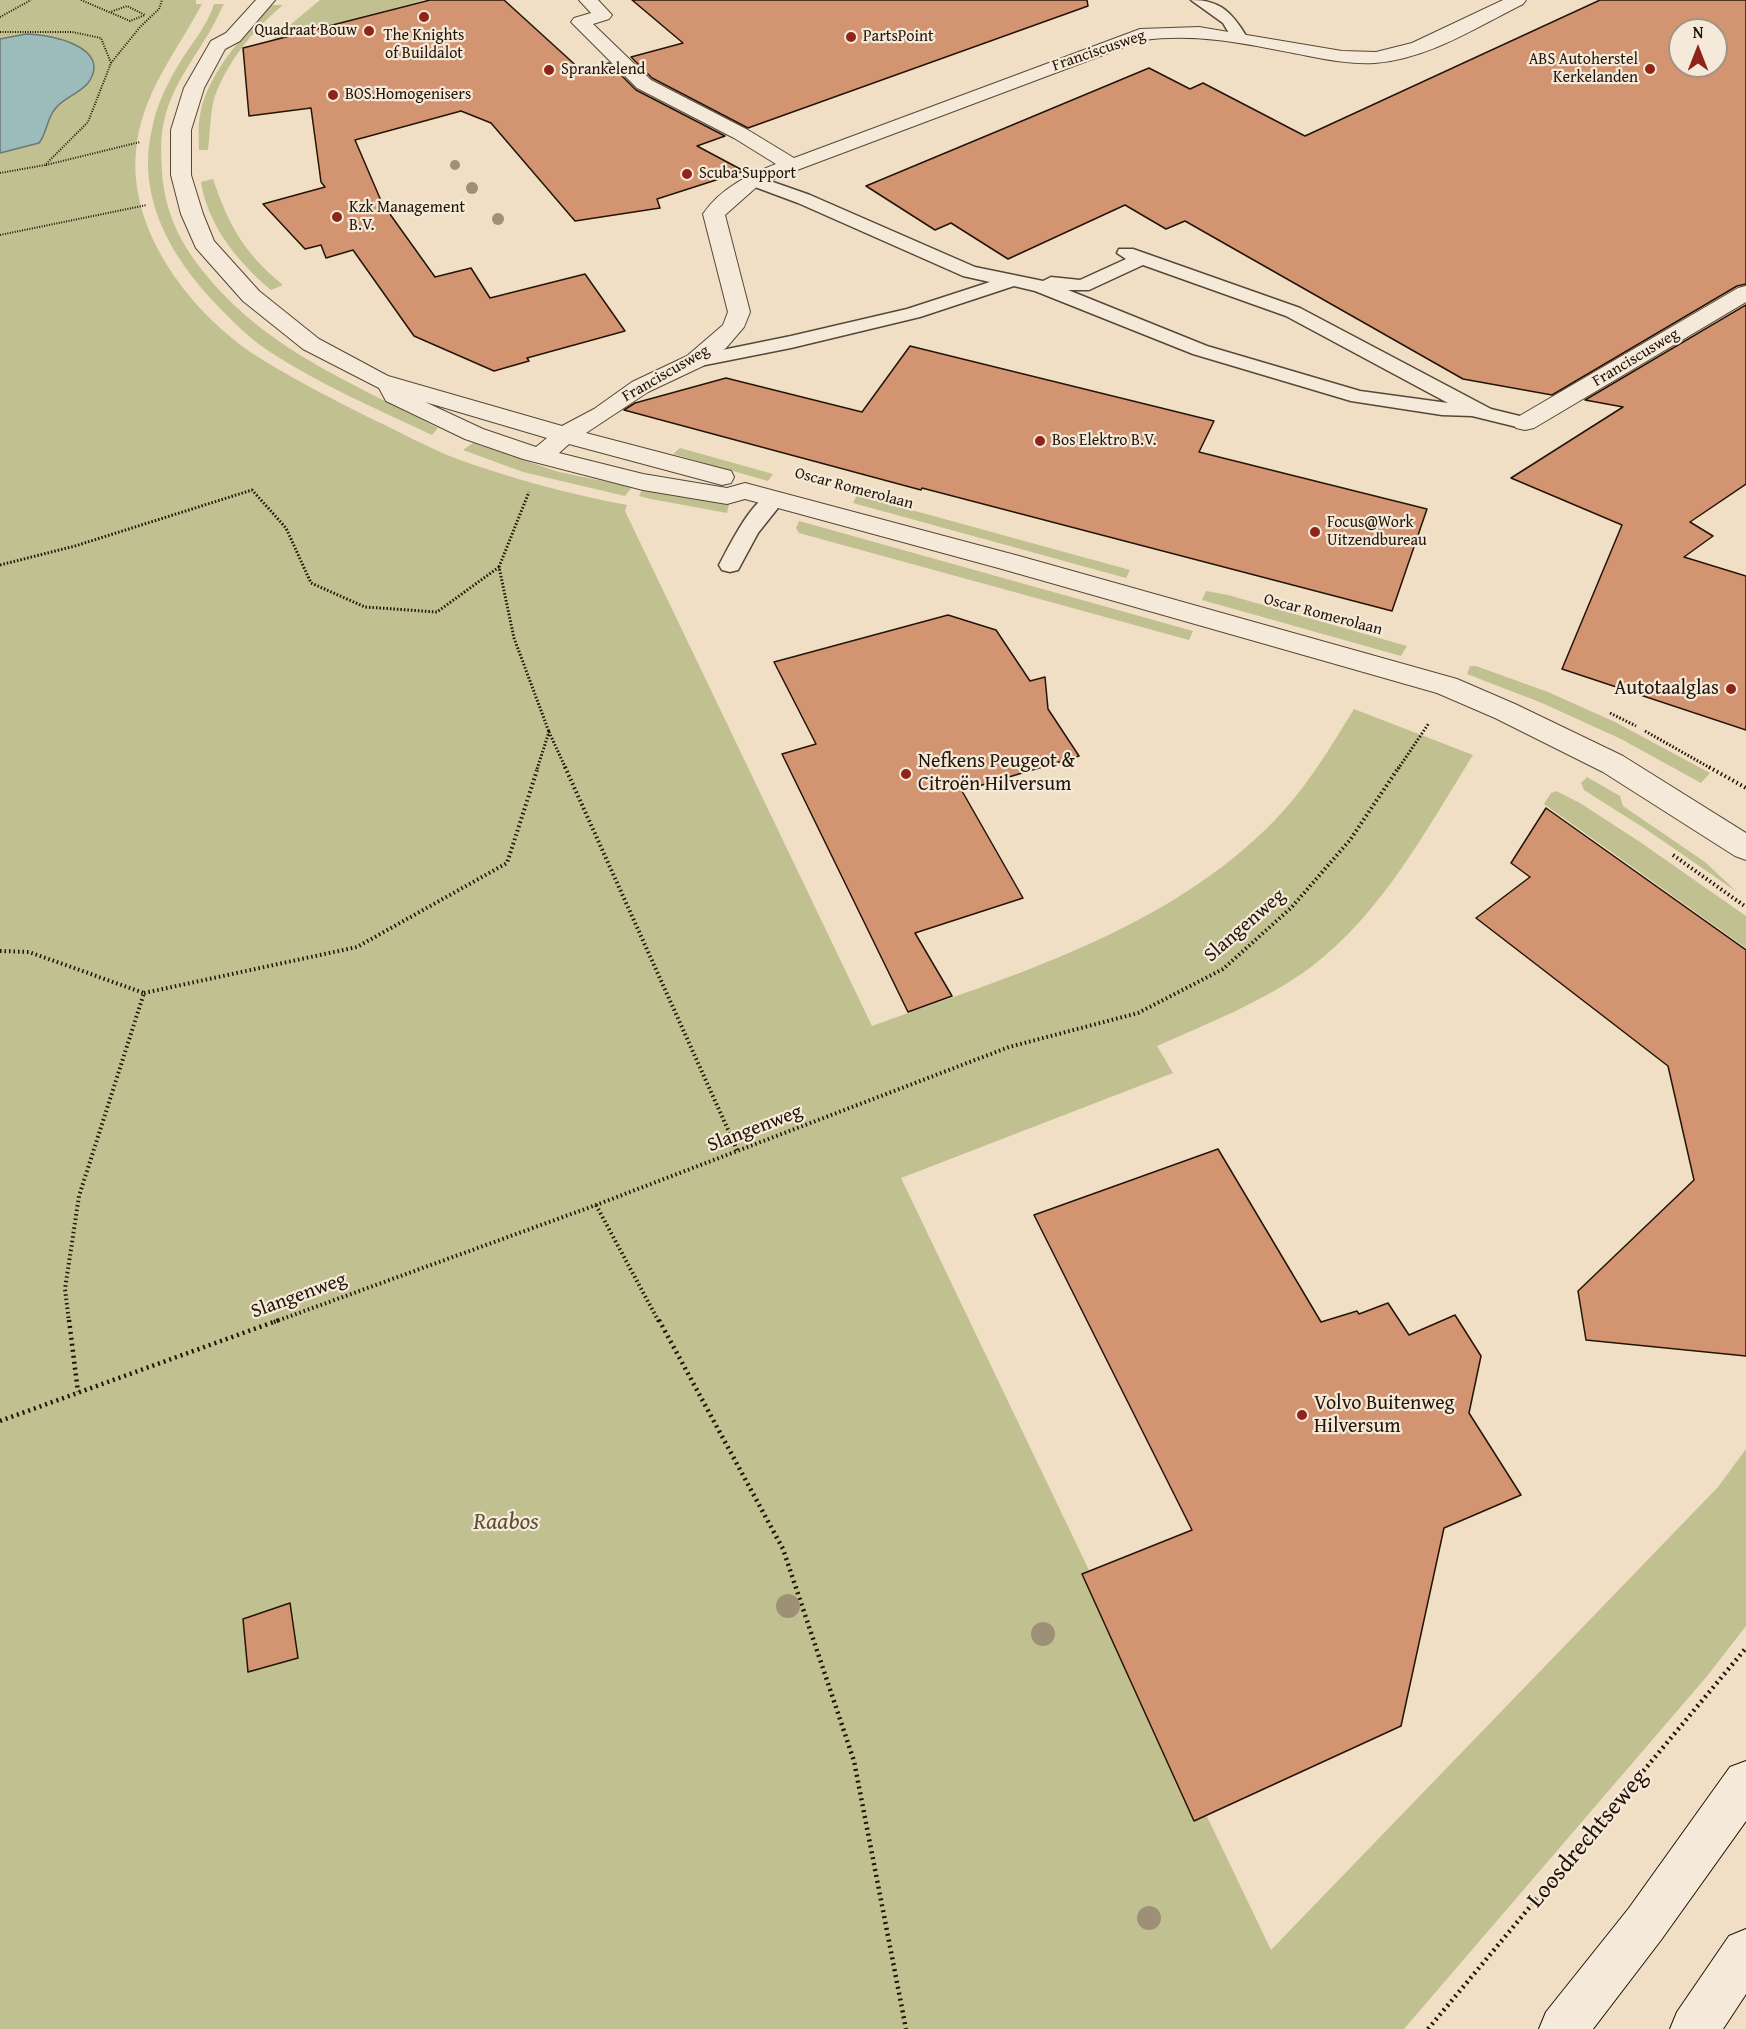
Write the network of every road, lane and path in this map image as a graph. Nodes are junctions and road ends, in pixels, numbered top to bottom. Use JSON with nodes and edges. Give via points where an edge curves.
{"nodes":[{"id":1,"x":31,"y":0,"type":"edge"},
{"id":2,"x":81,"y":0,"type":"edge"},
{"id":3,"x":162,"y":0,"type":"edge"},
{"id":4,"x":266,"y":0,"type":"edge"},
{"id":5,"x":588,"y":0,"type":"edge"},
{"id":6,"x":1199,"y":0,"type":"edge"},
{"id":7,"x":1517,"y":0,"type":"edge"},
{"id":8,"x":110,"y":12,"type":"junction"},
{"id":9,"x":0,"y":17,"type":"edge"},
{"id":10,"x":224,"y":21,"type":"dead end"},
{"id":11,"x":0,"y":32,"type":"edge"},
{"id":12,"x":1239,"y":37,"type":"junction"},
{"id":13,"x":218,"y":45,"type":"junction"},
{"id":14,"x":111,"y":63,"type":"junction"},
{"id":15,"x":143,"y":141,"type":"dead end"},
{"id":16,"x":45,"y":165,"type":"junction"},
{"id":17,"x":793,"y":166,"type":"junction"},
{"id":18,"x":0,"y":173,"type":"edge"},
{"id":19,"x":753,"y":180,"type":"junction"},
{"id":20,"x":147,"y":205,"type":"dead end"},
{"id":21,"x":0,"y":235,"type":"edge"},
{"id":22,"x":1115,"y":249,"type":"dead end"},
{"id":23,"x":1143,"y":259,"type":"junction"},
{"id":24,"x":1011,"y":280,"type":"junction"},
{"id":25,"x":1746,"y":293,"type":"edge"},
{"id":26,"x":695,"y":361,"type":"junction"},
{"id":27,"x":389,"y":383,"type":"junction"},
{"id":28,"x":1476,"y":410,"type":"junction"},
{"id":29,"x":1525,"y":423,"type":"joint"},
{"id":30,"x":565,"y":435,"type":"junction"},
{"id":31,"x":540,"y":456,"type":"junction"},
{"id":32,"x":530,"y":490,"type":"dead end"},
{"id":33,"x":745,"y":491,"type":"junction"},
{"id":34,"x":774,"y":500,"type":"junction"},
{"id":35,"x":0,"y":565,"type":"edge"},
{"id":36,"x":729,"y":565,"type":"dead end"},
{"id":37,"x":499,"y":567,"type":"junction"},
{"id":38,"x":1607,"y":712,"type":"dead end"},
{"id":39,"x":1425,"y":730,"type":"dead end"},
{"id":40,"x":549,"y":732,"type":"junction"},
{"id":41,"x":1746,"y":788,"type":"edge"},
{"id":42,"x":1746,"y":848,"type":"edge"},
{"id":43,"x":0,"y":951,"type":"edge"},
{"id":44,"x":144,"y":993,"type":"junction"},
{"id":45,"x":738,"y":1152,"type":"junction"},
{"id":46,"x":596,"y":1205,"type":"junction"},
{"id":47,"x":78,"y":1392,"type":"junction"},
{"id":48,"x":0,"y":1421,"type":"edge"},
{"id":49,"x":1746,"y":1648,"type":"edge"},
{"id":50,"x":1746,"y":1783,"type":"edge"},
{"id":51,"x":1746,"y":1953,"type":"edge"},
{"id":52,"x":906,"y":2029,"type":"edge"},
{"id":53,"x":1428,"y":2029,"type":"edge"},
{"id":54,"x":1563,"y":2029,"type":"edge"},
{"id":55,"x":1694,"y":2029,"type":"edge"}],
"edges":[{"from":1,"to":9,"type":"path"},
{"from":2,"to":8,"type":"path"},
{"from":3,"to":14,"type":"path","via":[[159,9]]},
{"from":4,"to":13,"type":"street","name":"Oscar Romerolaan","via":[[233,37]]},
{"from":5,"to":17,"type":"street","via":[[603,15],[580,22],[644,84]]},
{"from":6,"to":12,"type":"lane","via":[[1229,20]]},
{"from":7,"to":12,"type":"street","name":"Franciscusweg","via":[[1411,49],[1387,56],[1343,57]]},
{"from":8,"to":8,"type":"path","via":[[130,21],[145,15],[127,6]]},
{"from":10,"to":13,"type":"street","name":"Oscar Romerolaan","via":[[214,39]]},
{"from":11,"to":14,"type":"path","via":[[72,32],[101,38]]},
{"from":12,"to":17,"type":"street","name":"Franciscusweg","via":[[1196,30],[1140,35]]},
{"from":13,"to":27,"type":"street","name":"Oscar Romerolaan","via":[[194,88],[181,130],[181,175],[204,243],[251,296],[311,344]]},
{"from":14,"to":16,"type":"path","via":[[88,122]]},
{"from":15,"to":16,"type":"path"},
{"from":16,"to":18,"type":"path"},
{"from":17,"to":19,"type":"street","name":"Franciscusweg"},
{"from":19,"to":24,"type":"lane","via":[[970,272]]},
{"from":19,"to":26,"type":"street","name":"Franciscusweg","via":[[714,214],[739,312],[733,327]]},
{"from":20,"to":21,"type":"path"},
{"from":22,"to":23,"type":"lane"},
{"from":23,"to":24,"type":"lane","via":[[1082,286]]},
{"from":23,"to":28,"type":"lane","via":[[1293,312]]},
{"from":24,"to":26,"type":"lane","via":[[913,313]]},
{"from":24,"to":28,"type":"lane","via":[[1051,290],[1200,350],[1358,397]]},
{"from":25,"to":29,"type":"street","name":"Franciscusweg"},
{"from":26,"to":30,"type":"street","name":"Franciscusweg","via":[[640,387]]},
{"from":27,"to":30,"type":"street","name":"Oscar Romerolaan"},
{"from":27,"to":31,"type":"street","name":"Oscar Romerolaan","via":[[394,396],[474,434]]},
{"from":28,"to":29,"type":"lane"},
{"from":30,"to":31,"type":"street","name":"Franciscusweg"},
{"from":30,"to":33,"type":"street","name":"Oscar Romerolaan","via":[[735,480]]},
{"from":31,"to":33,"type":"street","name":"Oscar Romerolaan","via":[[716,495]]},
{"from":32,"to":37,"type":"path"},
{"from":33,"to":34,"type":"street","name":"Oscar Romerolaan"},
{"from":34,"to":36,"type":"lane","name":"Oscar Romerolaan","via":[[749,530]]},
{"from":34,"to":42,"type":"street","name":"Oscar Romerolaan","via":[[1010,562],[1447,686],[1613,764]]},
{"from":35,"to":37,"type":"path","via":[[75,546],[252,490],[286,528],[311,583],[365,607],[437,612]]},
{"from":37,"to":40,"type":"path","via":[[513,638]]},
{"from":38,"to":41,"type":"path"},
{"from":39,"to":45,"type":"path","name":"Slangenweg","via":[[1350,840],[1291,908],[1223,969],[1138,1013],[1009,1047]]},
{"from":40,"to":44,"type":"path","via":[[507,863],[357,947]]},
{"from":40,"to":45,"type":"path"},
{"from":43,"to":44,"type":"path","via":[[30,952]]},
{"from":44,"to":47,"type":"path","via":[[79,1196],[64,1289]]},
{"from":45,"to":46,"type":"path","name":"Slangenweg"},
{"from":46,"to":47,"type":"path","name":"Slangenweg"},
{"from":46,"to":52,"type":"path","via":[[783,1549],[854,1761]]},
{"from":47,"to":48,"type":"path","name":"Slangenweg"},
{"from":49,"to":53,"type":"path","name":"Loosdrechtseweg"},
{"from":50,"to":54,"type":"street","via":[[1645,1924]]},
{"from":51,"to":55,"type":"street"}]}
